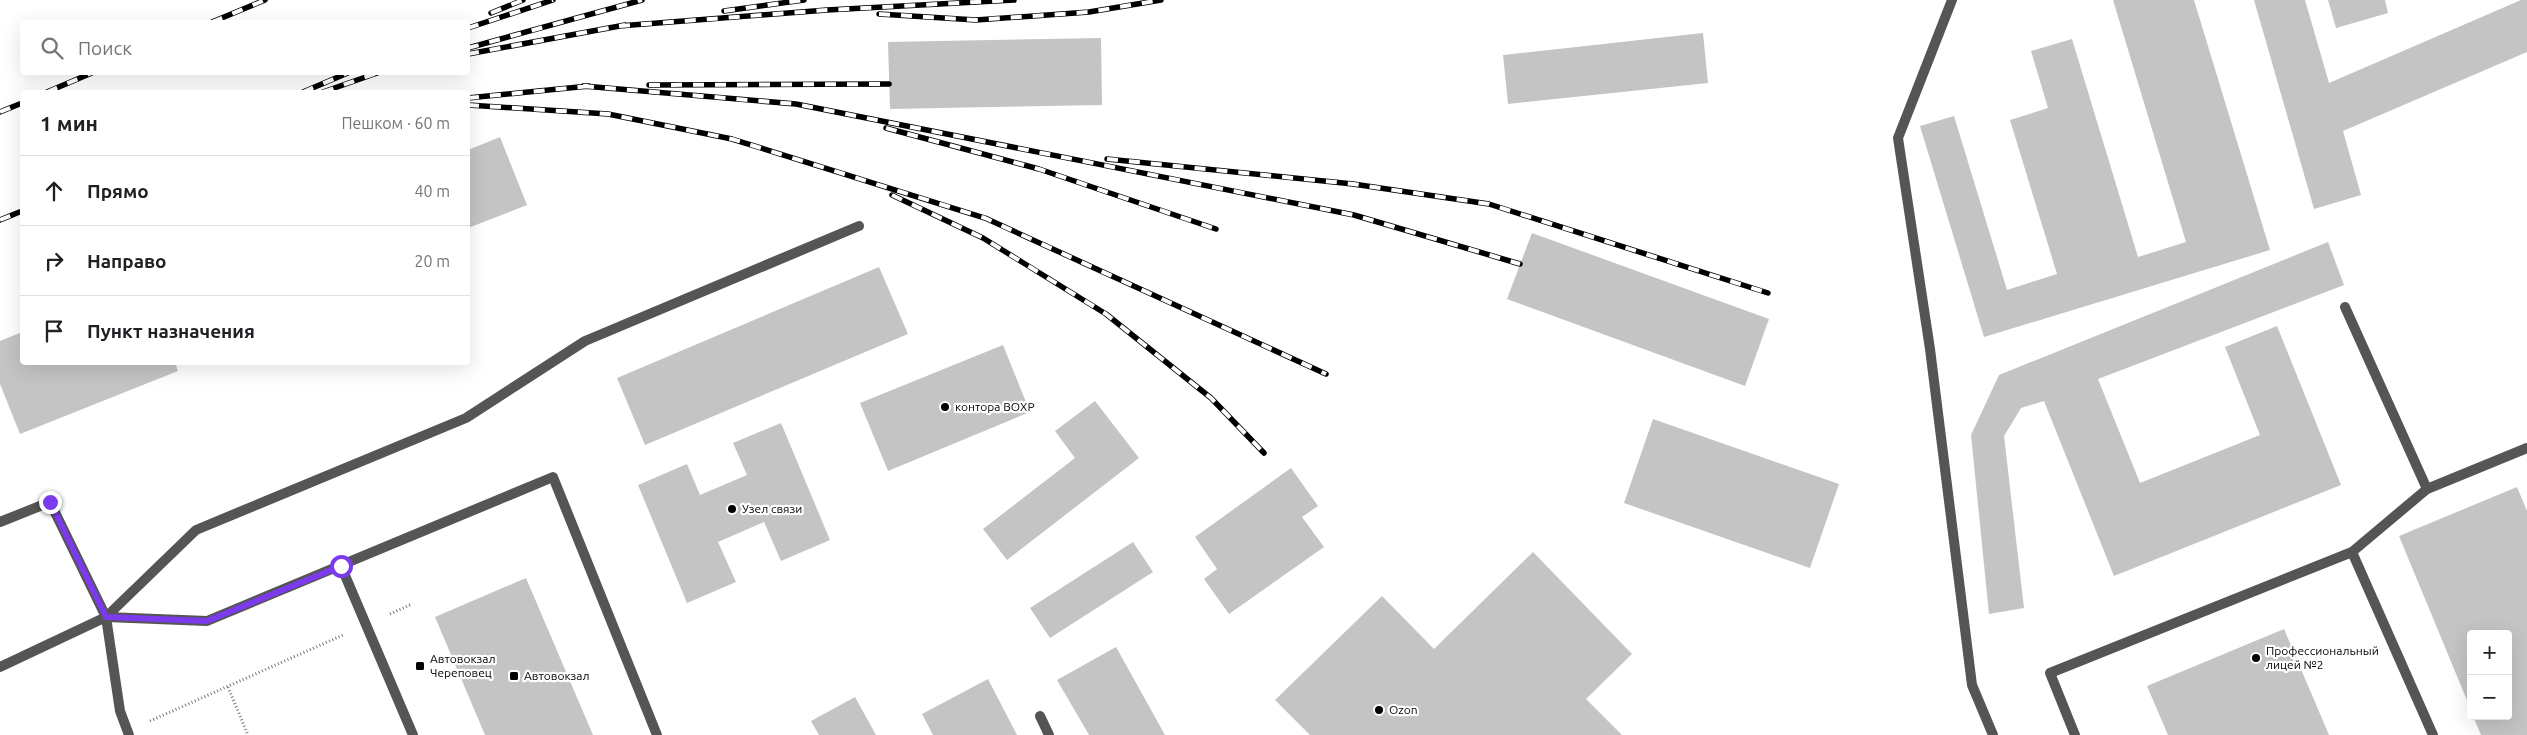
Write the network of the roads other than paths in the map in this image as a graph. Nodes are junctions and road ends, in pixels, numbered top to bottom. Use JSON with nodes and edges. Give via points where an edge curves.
{"nodes":[{"id":1,"x":1952,"y":0,"type":"edge"},
{"id":2,"x":859,"y":226,"type":"dead end"},
{"id":3,"x":2345,"y":308,"type":"dead end"},
{"id":4,"x":2527,"y":448,"type":"edge"},
{"id":5,"x":2427,"y":489,"type":"junction"},
{"id":6,"x":0,"y":522,"type":"edge"},
{"id":7,"x":2352,"y":552,"type":"junction"},
{"id":8,"x":341,"y":566,"type":"junction"},
{"id":9,"x":106,"y":617,"type":"junction"},
{"id":10,"x":0,"y":666,"type":"edge"},
{"id":11,"x":1040,"y":716,"type":"dead end"},
{"id":12,"x":128,"y":733,"type":"edge"},
{"id":13,"x":413,"y":735,"type":"edge"},
{"id":14,"x":657,"y":735,"type":"edge"},
{"id":15,"x":1049,"y":735,"type":"edge"},
{"id":16,"x":1993,"y":735,"type":"edge"},
{"id":17,"x":2075,"y":735,"type":"edge"},
{"id":18,"x":2433,"y":735,"type":"edge"}],
"edges":[{"from":1,"to":16,"type":"street","via":[[1898,138],[1930,349],[1972,685]]},
{"from":2,"to":9,"type":"street","via":[[585,341],[466,418],[196,530]]},
{"from":3,"to":5,"type":"street"},
{"from":4,"to":5,"type":"street"},
{"from":5,"to":7,"type":"street"},
{"from":6,"to":9,"type":"street","via":[[50,502]]},
{"from":7,"to":17,"type":"street","via":[[2050,674]]},
{"from":7,"to":18,"type":"street"},
{"from":8,"to":9,"type":"street","via":[[207,621]]},
{"from":8,"to":13,"type":"street"},
{"from":8,"to":14,"type":"street","via":[[553,477]]},
{"from":9,"to":10,"type":"street"},
{"from":9,"to":12,"type":"street","via":[[120,712]]},
{"from":11,"to":15,"type":"street"}]}
